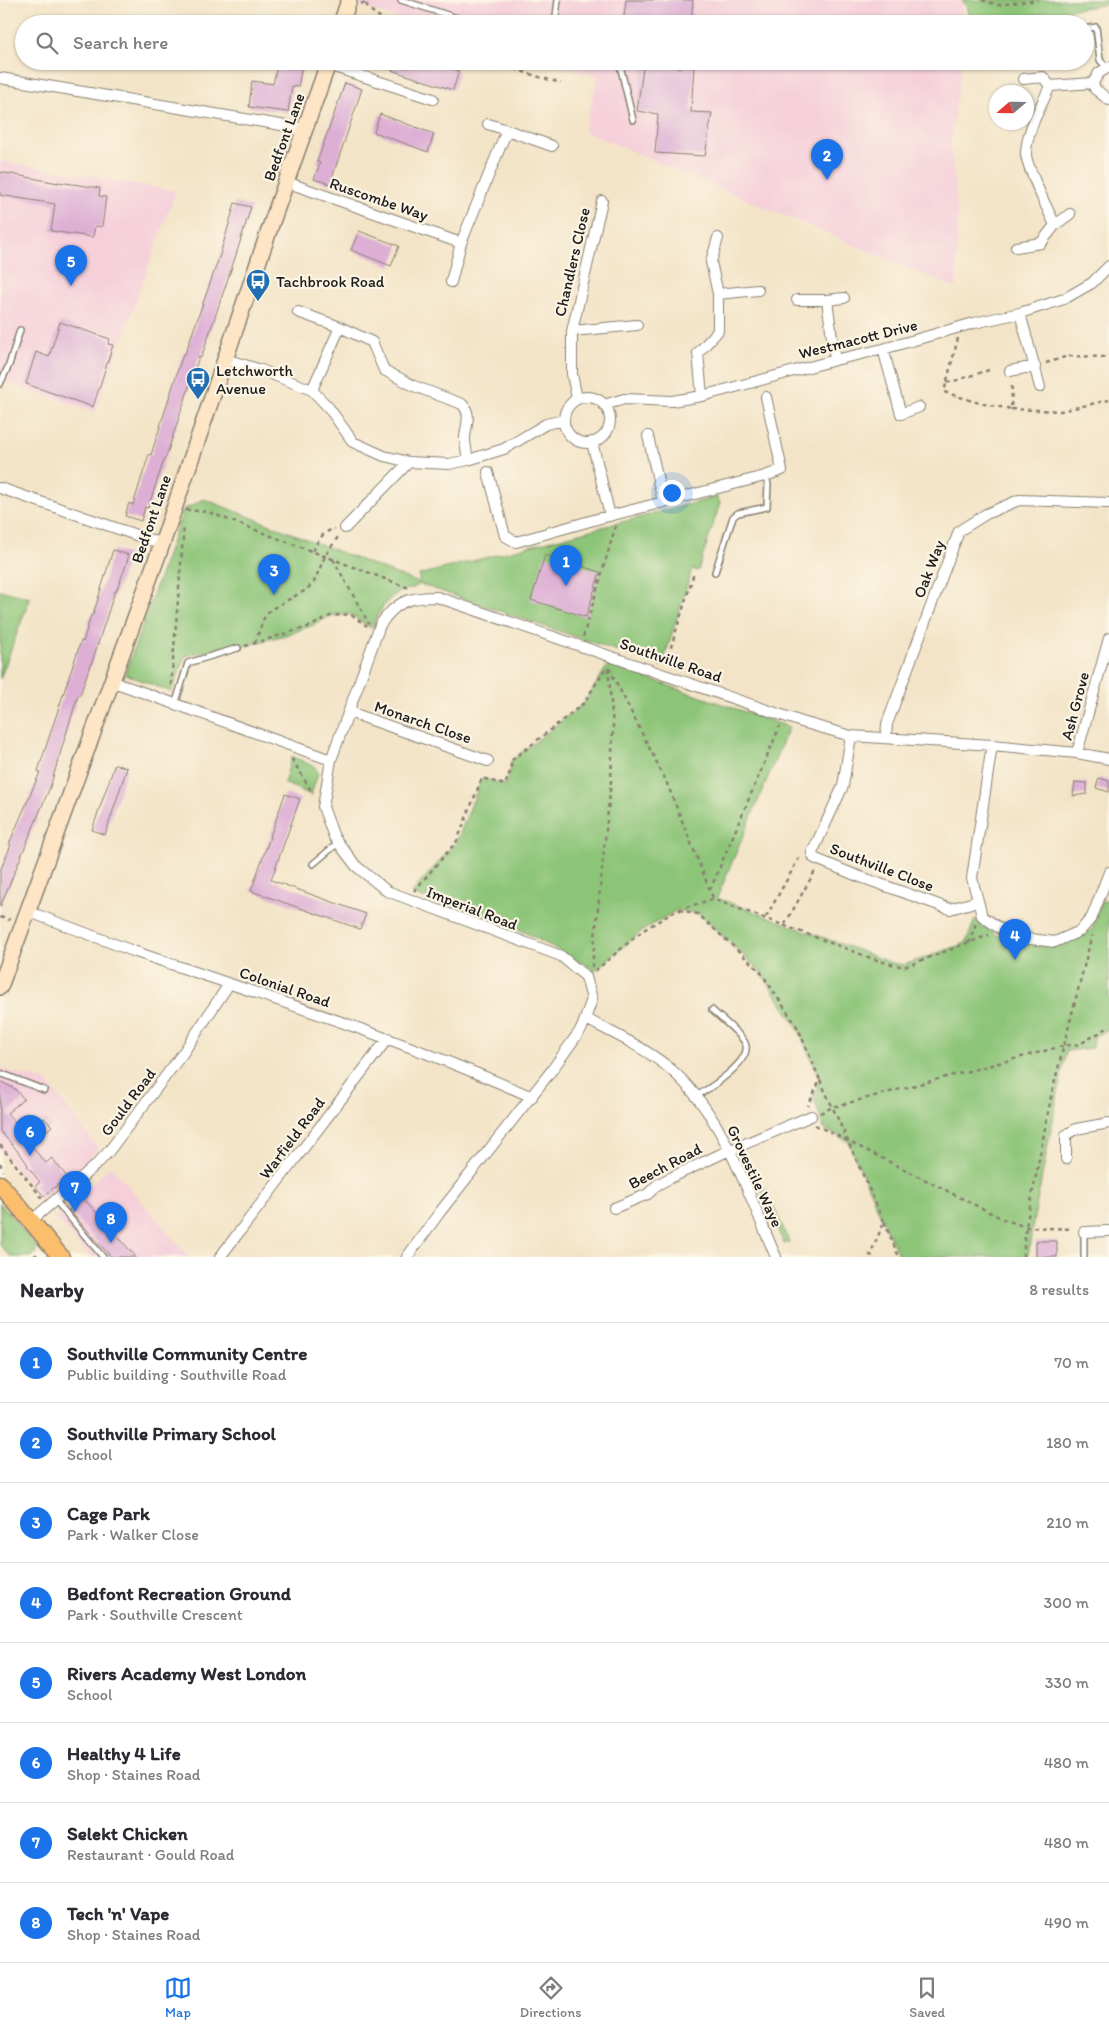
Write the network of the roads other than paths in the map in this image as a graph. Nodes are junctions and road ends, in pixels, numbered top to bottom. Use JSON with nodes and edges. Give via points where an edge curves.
{"nodes":[{"id":1,"x":349,"y":0,"type":"edge"},
{"id":2,"x":401,"y":0,"type":"edge"},
{"id":3,"x":558,"y":0,"type":"edge"},
{"id":4,"x":344,"y":15,"type":"edge"},
{"id":5,"x":447,"y":15,"type":"edge"},
{"id":6,"x":557,"y":15,"type":"edge"},
{"id":7,"x":1094,"y":27,"type":"edge"},
{"id":8,"x":1108,"y":67,"type":"edge"},
{"id":9,"x":326,"y":70,"type":"edge"},
{"id":10,"x":348,"y":70,"type":"edge"},
{"id":11,"x":621,"y":70,"type":"edge"},
{"id":12,"x":0,"y":78,"type":"edge"},
{"id":13,"x":1022,"y":79,"type":"dead end"},
{"id":14,"x":1093,"y":83,"type":"junction"},
{"id":15,"x":1050,"y":86,"type":"junction"},
{"id":16,"x":433,"y":99,"type":"dead end"},
{"id":17,"x":1109,"y":100,"type":"edge"},
{"id":18,"x":632,"y":120,"type":"dead end"},
{"id":19,"x":488,"y":124,"type":"dead end"},
{"id":20,"x":305,"y":129,"type":"junction"},
{"id":21,"x":507,"y":130,"type":"junction"},
{"id":22,"x":552,"y":146,"type":"dead end"},
{"id":23,"x":286,"y":182,"type":"junction"},
{"id":24,"x":602,"y":201,"type":"dead end"},
{"id":25,"x":1070,"y":214,"type":"dead end"},
{"id":26,"x":1056,"y":225,"type":"junction"},
{"id":27,"x":718,"y":238,"type":"dead end"},
{"id":28,"x":461,"y":243,"type":"junction"},
{"id":29,"x":1016,"y":247,"type":"dead end"},
{"id":30,"x":1109,"y":266,"type":"edge"},
{"id":31,"x":451,"y":282,"type":"dead end"},
{"id":32,"x":758,"y":290,"type":"dead end"},
{"id":33,"x":718,"y":294,"type":"junction"},
{"id":34,"x":844,"y":298,"type":"dead end"},
{"id":35,"x":797,"y":300,"type":"dead end"},
{"id":36,"x":827,"y":300,"type":"junction"},
{"id":37,"x":298,"y":312,"type":"dead end"},
{"id":38,"x":1020,"y":313,"type":"junction"},
{"id":39,"x":637,"y":324,"type":"dead end"},
{"id":40,"x":340,"y":328,"type":"junction"},
{"id":41,"x":20,"y":330,"type":"dead end"},
{"id":42,"x":572,"y":331,"type":"junction"},
{"id":43,"x":883,"y":349,"type":"junction"},
{"id":44,"x":225,"y":359,"type":"junction"},
{"id":45,"x":835,"y":360,"type":"junction"},
{"id":46,"x":1035,"y":366,"type":"junction"},
{"id":47,"x":1010,"y":371,"type":"road end"},
{"id":48,"x":0,"y":384,"type":"edge"},
{"id":49,"x":1040,"y":387,"type":"dead end"},
{"id":50,"x":312,"y":390,"type":"junction"},
{"id":51,"x":702,"y":396,"type":"junction"},
{"id":52,"x":766,"y":397,"type":"dead end"},
{"id":53,"x":577,"y":400,"type":"junction"},
{"id":54,"x":604,"y":405,"type":"junction"},
{"id":55,"x":920,"y":407,"type":"dead end"},
{"id":56,"x":564,"y":420,"type":"junction"},
{"id":57,"x":648,"y":436,"type":"dead end"},
{"id":58,"x":592,"y":442,"type":"junction"},
{"id":59,"x":468,"y":460,"type":"junction"},
{"id":60,"x":409,"y":462,"type":"junction"},
{"id":61,"x":488,"y":472,"type":"dead end"},
{"id":62,"x":765,"y":476,"type":"junction"},
{"id":63,"x":0,"y":488,"type":"edge"},
{"id":64,"x":663,"y":502,"type":"junction"},
{"id":65,"x":1109,"y":503,"type":"edge"},
{"id":66,"x":612,"y":515,"type":"junction"},
{"id":67,"x":345,"y":528,"type":"dead end"},
{"id":68,"x":162,"y":544,"type":"junction"},
{"id":69,"x":716,"y":572,"type":"dead end"},
{"id":70,"x":1109,"y":638,"type":"edge"},
{"id":71,"x":238,"y":648,"type":"road end"},
{"id":72,"x":111,"y":681,"type":"junction"},
{"id":73,"x":175,"y":705,"type":"junction"},
{"id":74,"x":349,"y":712,"type":"junction"},
{"id":75,"x":851,"y":736,"type":"junction"},
{"id":76,"x":886,"y":738,"type":"junction"},
{"id":77,"x":992,"y":745,"type":"junction"},
{"id":78,"x":1078,"y":753,"type":"junction"},
{"id":79,"x":1109,"y":759,"type":"edge"},
{"id":80,"x":331,"y":760,"type":"junction"},
{"id":81,"x":488,"y":761,"type":"dead end"},
{"id":82,"x":338,"y":843,"type":"junction"},
{"id":83,"x":313,"y":864,"type":"dead end"},
{"id":84,"x":1109,"y":874,"type":"edge"},
{"id":85,"x":978,"y":901,"type":"junction"},
{"id":86,"x":27,"y":911,"type":"junction"},
{"id":87,"x":229,"y":984,"type":"junction"},
{"id":88,"x":0,"y":986,"type":"edge"},
{"id":89,"x":712,"y":1010,"type":"dead end"},
{"id":90,"x":586,"y":1019,"type":"junction"},
{"id":91,"x":388,"y":1038,"type":"junction"},
{"id":92,"x":0,"y":1073,"type":"edge"},
{"id":93,"x":44,"y":1090,"type":"dead end"},
{"id":94,"x":696,"y":1096,"type":"junction"},
{"id":95,"x":532,"y":1097,"type":"junction"},
{"id":96,"x":812,"y":1116,"type":"road end"},
{"id":97,"x":1109,"y":1123,"type":"edge"},
{"id":98,"x":730,"y":1150,"type":"junction"},
{"id":99,"x":1066,"y":1159,"type":"dead end"},
{"id":100,"x":0,"y":1184,"type":"edge"},
{"id":101,"x":56,"y":1200,"type":"junction"},
{"id":102,"x":614,"y":1208,"type":"dead end"},
{"id":103,"x":31,"y":1221,"type":"junction"},
{"id":104,"x":1084,"y":1232,"type":"joint"},
{"id":105,"x":1109,"y":1232,"type":"edge"},
{"id":106,"x":59,"y":1256,"type":"edge"},
{"id":107,"x":103,"y":1257,"type":"edge"},
{"id":108,"x":220,"y":1257,"type":"edge"},
{"id":109,"x":407,"y":1257,"type":"edge"},
{"id":110,"x":776,"y":1257,"type":"edge"},
{"id":111,"x":1084,"y":1257,"type":"edge"}],
"edges":[{"from":1,"to":4,"type":"main road"},
{"from":2,"to":5,"type":"lane"},
{"from":3,"to":6,"type":"lane"},
{"from":7,"to":8,"type":"lane","via":[[1100,60]]},
{"from":8,"to":14,"type":"street"},
{"from":9,"to":20,"type":"main road","name":"Bedfont Lane"},
{"from":10,"to":16,"type":"street"},
{"from":11,"to":18,"type":"lane"},
{"from":12,"to":20,"type":"street"},
{"from":13,"to":15,"type":"street","via":[[1042,77]]},
{"from":14,"to":15,"type":"street"},
{"from":14,"to":17,"type":"street","via":[[1095,89]]},
{"from":15,"to":26,"type":"street","via":[[1032,127],[1025,154]]},
{"from":19,"to":21,"type":"street"},
{"from":20,"to":23,"type":"main road","name":"Bedfont Lane"},
{"from":21,"to":22,"type":"street"},
{"from":21,"to":28,"type":"street"},
{"from":23,"to":28,"type":"street","name":"Ruscombe Way"},
{"from":23,"to":44,"type":"main road","name":"Bedfont Lane"},
{"from":24,"to":42,"type":"street","name":"Chandlers Close"},
{"from":25,"to":26,"type":"street"},
{"from":26,"to":29,"type":"street","via":[[1040,242]]},
{"from":27,"to":33,"type":"street","via":[[711,262]]},
{"from":28,"to":31,"type":"street"},
{"from":30,"to":38,"type":"street","name":"Westmacott Drive","via":[[1092,283],[1064,299]]},
{"from":32,"to":33,"type":"street"},
{"from":33,"to":51,"type":"street","via":[[718,331],[698,352]]},
{"from":34,"to":36,"type":"street"},
{"from":35,"to":36,"type":"street"},
{"from":36,"to":45,"type":"street"},
{"from":37,"to":40,"type":"street"},
{"from":38,"to":43,"type":"street","name":"Westmacott Drive"},
{"from":38,"to":46,"type":"street"},
{"from":39,"to":42,"type":"street","name":"Chandlers Close"},
{"from":40,"to":50,"type":"street"},
{"from":40,"to":59,"type":"street","via":[[372,342],[384,370],[414,386],[462,404],[468,417],[465,440]]},
{"from":41,"to":48,"type":"lane"},
{"from":42,"to":53,"type":"street","name":"Chandlers Close","via":[[572,374]]},
{"from":43,"to":45,"type":"street","name":"Westmacott Drive"},
{"from":43,"to":55,"type":"street","via":[[901,414]]},
{"from":44,"to":50,"type":"street"},
{"from":44,"to":68,"type":"main road","name":"Bedfont Lane"},
{"from":45,"to":51,"type":"street","name":"Westmacott Drive"},
{"from":46,"to":47,"type":"street"},
{"from":46,"to":49,"type":"street"},
{"from":50,"to":60,"type":"street","via":[[353,442],[384,456]]},
{"from":51,"to":54,"type":"street","name":"Westmacott Drive","via":[[672,401],[624,399]]},
{"from":52,"to":62,"type":"street","via":[[782,470]]},
{"from":53,"to":54,"type":"street","via":[[591,398]]},
{"from":53,"to":56,"type":"street","via":[[568,408]]},
{"from":54,"to":58,"type":"street","via":[[608,412],[608,427],[605,434]]},
{"from":56,"to":58,"type":"street","via":[[573,438]]},
{"from":56,"to":59,"type":"street","via":[[546,424],[504,449]]},
{"from":57,"to":64,"type":"street"},
{"from":58,"to":66,"type":"street"},
{"from":59,"to":60,"type":"street","via":[[450,464]]},
{"from":60,"to":67,"type":"street"},
{"from":61,"to":66,"type":"street","via":[[505,536],[516,542]]},
{"from":62,"to":64,"type":"street"},
{"from":62,"to":69,"type":"lane","via":[[767,507],[738,513],[733,518]]},
{"from":63,"to":68,"type":"street"},
{"from":64,"to":66,"type":"street"},
{"from":65,"to":76,"type":"street","name":"Oak Way","via":[[1019,500],[986,514],[959,531],[887,724]]},
{"from":68,"to":72,"type":"main road","name":"Bedfont Lane"},
{"from":70,"to":78,"type":"street","name":"Ash Grove"},
{"from":71,"to":73,"type":"lane","via":[[188,663]]},
{"from":72,"to":73,"type":"street"},
{"from":72,"to":86,"type":"main road","name":"Bedfont Lane"},
{"from":73,"to":80,"type":"street"},
{"from":74,"to":75,"type":"street","name":"Southville Road","via":[[380,625],[388,613],[415,597],[437,597]]},
{"from":74,"to":80,"type":"street","name":"Southville Road"},
{"from":74,"to":81,"type":"street","name":"Monarch Close"},
{"from":75,"to":76,"type":"street","name":"Southville Road"},
{"from":75,"to":85,"type":"street","name":"Southville Close","via":[[843,786],[812,852],[814,858],[950,909]]},
{"from":76,"to":77,"type":"street","name":"Southville Road"},
{"from":77,"to":78,"type":"street","name":"Southville Road"},
{"from":77,"to":85,"type":"street","via":[[972,878]]},
{"from":78,"to":79,"type":"street","name":"Southville Road"},
{"from":80,"to":82,"type":"street","name":"Imperial Road","via":[[323,807]]},
{"from":82,"to":83,"type":"lane"},
{"from":82,"to":90,"type":"street","name":"Imperial Road","via":[[356,866],[387,891],[561,956],[586,977],[592,999]]},
{"from":84,"to":85,"type":"street","via":[[1092,917],[1080,931],[1055,942],[1023,938],[1002,930],[982,916]]},
{"from":86,"to":87,"type":"street","name":"Colonial Road"},
{"from":86,"to":88,"type":"main road","name":"Bedfont Lane"},
{"from":87,"to":91,"type":"street","name":"Colonial Road"},
{"from":87,"to":101,"type":"street","name":"Gould Road","via":[[183,1053],[109,1151]]},
{"from":89,"to":94,"type":"lane","via":[[745,1042],[747,1051],[743,1061]]},
{"from":90,"to":94,"type":"street","name":"Grovestile Waye","via":[[640,1047],[668,1068]]},
{"from":90,"to":95,"type":"street","name":"Imperial Road"},
{"from":91,"to":95,"type":"street","name":"Colonial Road"},
{"from":91,"to":108,"type":"street","name":"Warfield Road"},
{"from":92,"to":93,"type":"lane"},
{"from":94,"to":98,"type":"street","name":"Grovestile Waye"},
{"from":95,"to":109,"type":"street","name":"Imperial Road"},
{"from":96,"to":98,"type":"street","name":"Beech Road"},
{"from":97,"to":99,"type":"street","via":[[1076,1129],[1066,1135]]},
{"from":98,"to":102,"type":"street","name":"Beech Road","via":[[668,1178],[648,1194]]},
{"from":98,"to":110,"type":"street","name":"Grovestile Waye"},
{"from":100,"to":103,"type":"main road"},
{"from":101,"to":103,"type":"street","name":"Gould Road"},
{"from":101,"to":107,"type":"lane"},
{"from":103,"to":106,"type":"main road"},
{"from":104,"to":105,"type":"street"},
{"from":104,"to":111,"type":"lane"}]}
